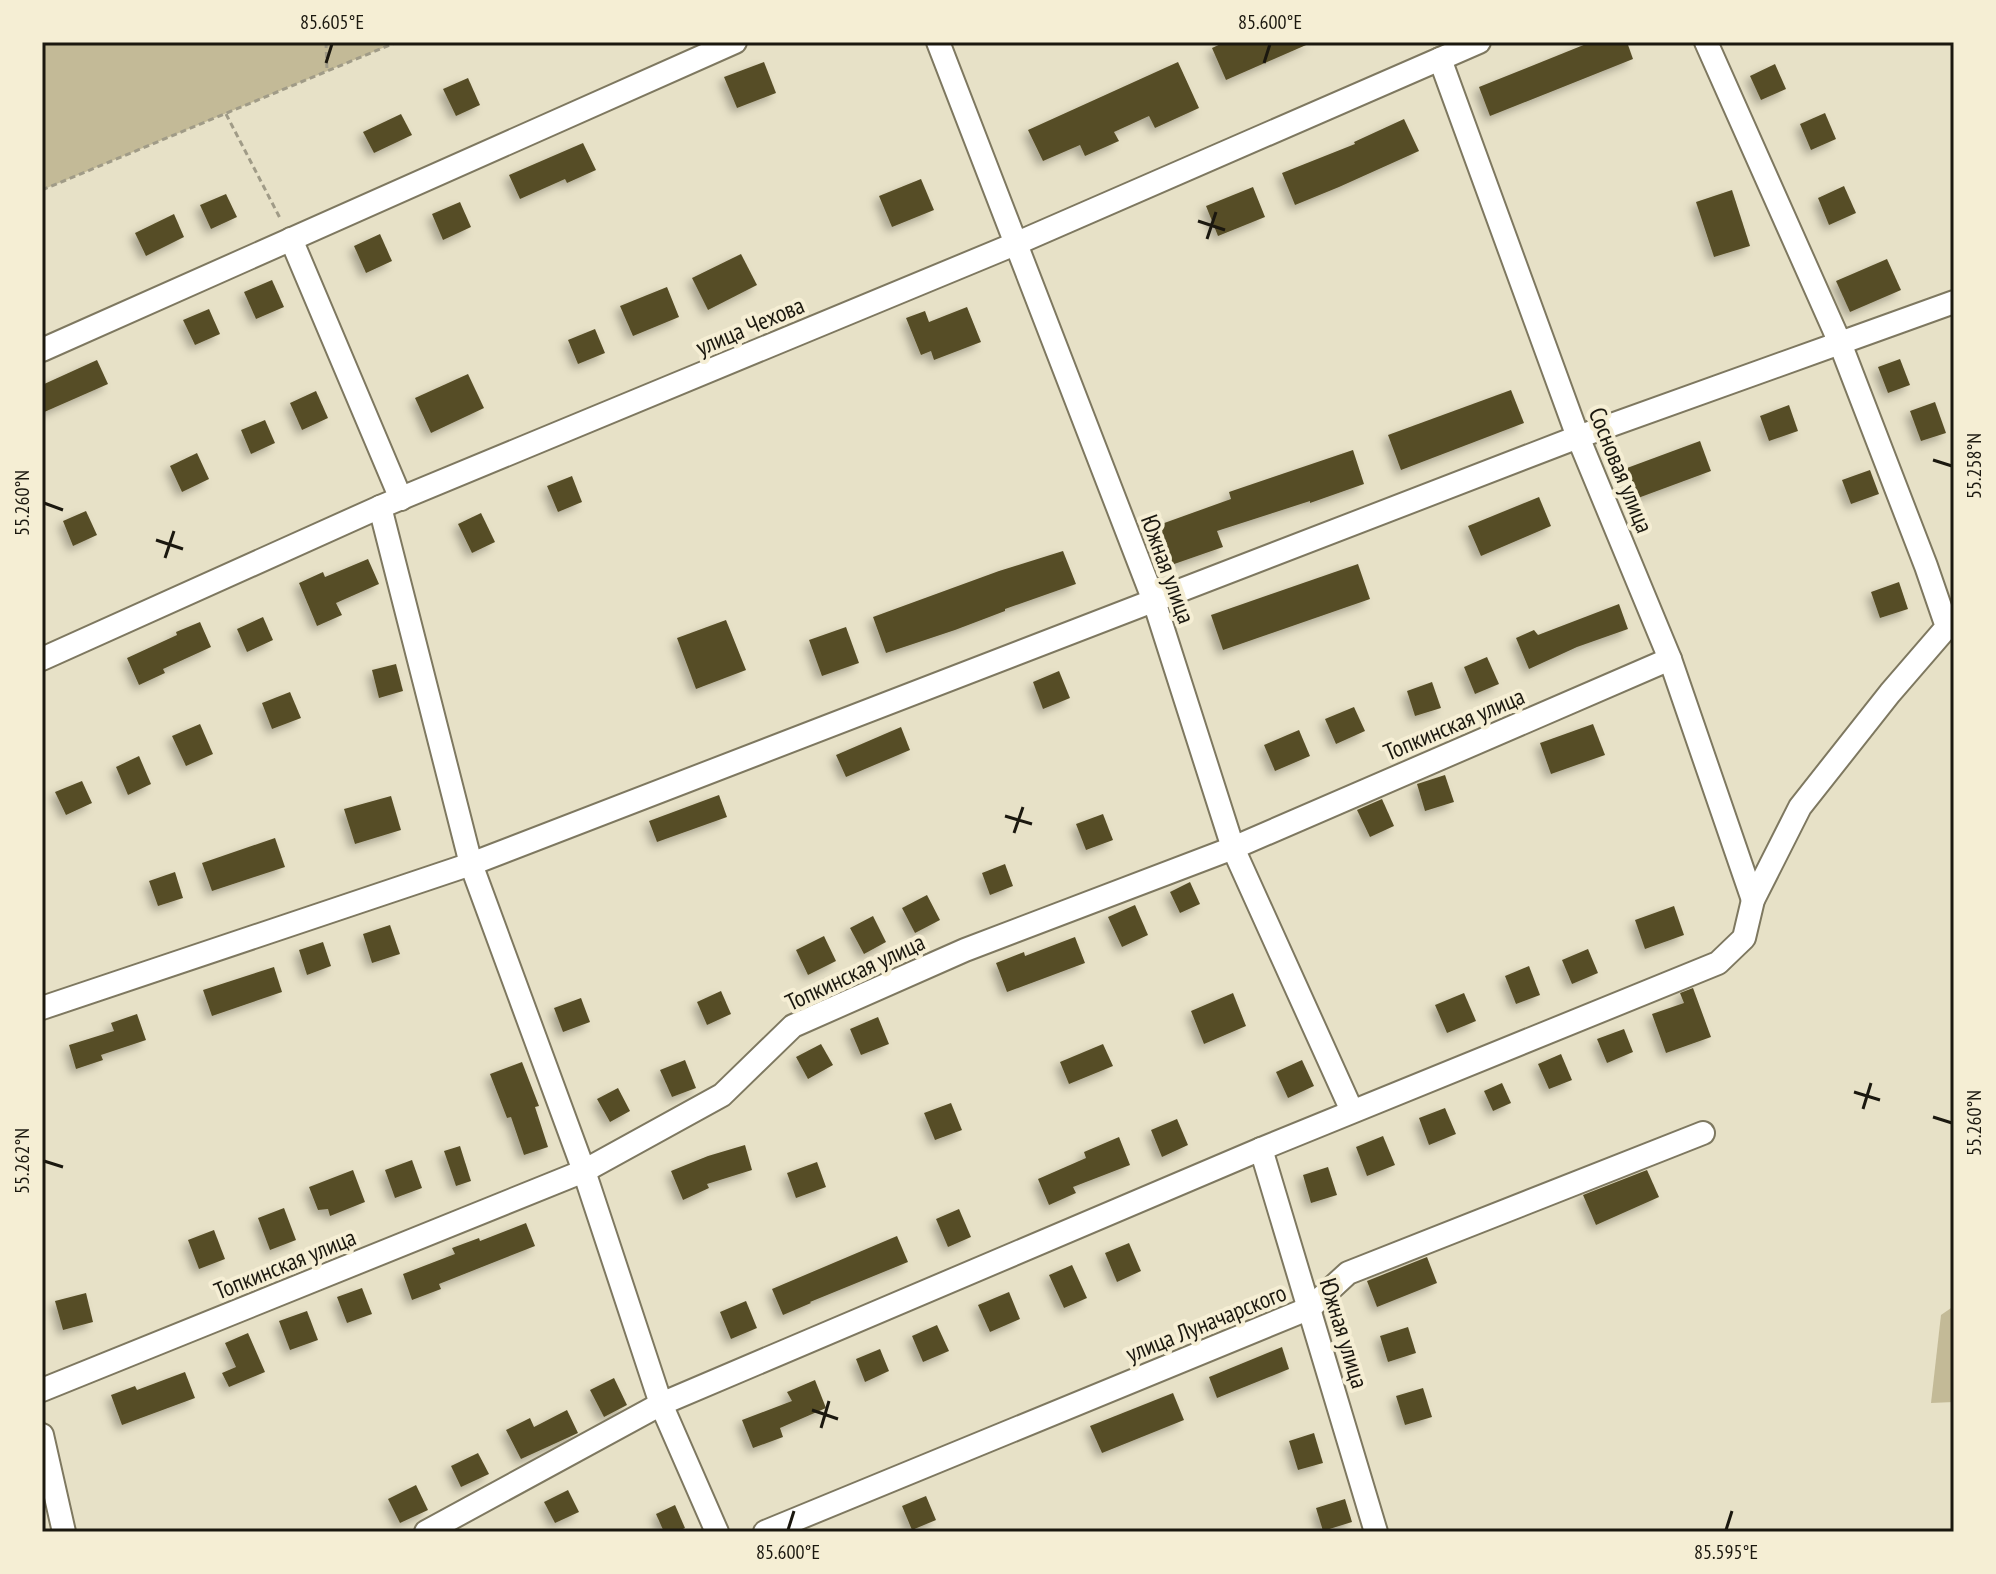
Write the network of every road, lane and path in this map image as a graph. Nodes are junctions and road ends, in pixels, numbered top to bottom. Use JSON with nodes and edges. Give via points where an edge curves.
{"nodes":[{"id":1,"x":326,"y":42,"type":"edge"},
{"id":2,"x":397,"y":42,"type":"edge"},
{"id":3,"x":735,"y":42,"type":"edge"},
{"id":4,"x":938,"y":42,"type":"edge"},
{"id":5,"x":1479,"y":42,"type":"edge"},
{"id":6,"x":1706,"y":42,"type":"edge"},
{"id":7,"x":1440,"y":59,"type":"junction"},
{"id":8,"x":327,"y":71,"type":"junction"},
{"id":9,"x":226,"y":114,"type":"junction"},
{"id":10,"x":42,"y":190,"type":"edge"},
{"id":11,"x":291,"y":239,"type":"junction"},
{"id":12,"x":1015,"y":244,"type":"junction"},
{"id":13,"x":1954,"y":302,"type":"edge"},
{"id":14,"x":1840,"y":343,"type":"junction"},
{"id":15,"x":42,"y":350,"type":"edge"},
{"id":16,"x":1578,"y":437,"type":"junction"},
{"id":17,"x":390,"y":503,"type":"junction"},
{"id":18,"x":1154,"y":601,"type":"junction"},
{"id":19,"x":1951,"y":624,"type":"edge"},
{"id":20,"x":42,"y":659,"type":"edge"},
{"id":21,"x":1670,"y":659,"type":"junction"},
{"id":22,"x":1233,"y":848,"type":"junction"},
{"id":23,"x":471,"y":864,"type":"junction"},
{"id":24,"x":1753,"y":900,"type":"junction"},
{"id":25,"x":42,"y":1008,"type":"edge"},
{"id":26,"x":1352,"y":1111,"type":"junction"},
{"id":27,"x":1703,"y":1133,"type":"dead end"},
{"id":28,"x":1261,"y":1149,"type":"junction"},
{"id":29,"x":584,"y":1171,"type":"junction"},
{"id":30,"x":1310,"y":1308,"type":"junction"},
{"id":31,"x":42,"y":1390,"type":"edge"},
{"id":32,"x":661,"y":1404,"type":"junction"},
{"id":33,"x":42,"y":1435,"type":"edge"},
{"id":34,"x":64,"y":1532,"type":"edge"},
{"id":35,"x":426,"y":1532,"type":"edge"},
{"id":36,"x":717,"y":1532,"type":"edge"},
{"id":37,"x":765,"y":1532,"type":"edge"},
{"id":38,"x":1376,"y":1532,"type":"edge"}],
"edges":[{"from":1,"to":8,"type":"path"},
{"from":2,"to":8,"type":"path"},
{"from":3,"to":11,"type":"street"},
{"from":4,"to":12,"type":"street","name":"Южная улица"},
{"from":5,"to":7,"type":"street","name":"улица Чехова"},
{"from":6,"to":14,"type":"street"},
{"from":7,"to":12,"type":"street","name":"улица Чехова"},
{"from":7,"to":16,"type":"street","name":"Сосновая улица"},
{"from":8,"to":9,"type":"path"},
{"from":9,"to":10,"type":"path"},
{"from":9,"to":11,"type":"path"},
{"from":11,"to":15,"type":"street"},
{"from":11,"to":17,"type":"street"},
{"from":12,"to":17,"type":"street","name":"улица Чехова"},
{"from":12,"to":18,"type":"street","name":"Южная улица"},
{"from":13,"to":14,"type":"street"},
{"from":14,"to":16,"type":"street"},
{"from":14,"to":19,"type":"street"},
{"from":16,"to":18,"type":"street"},
{"from":16,"to":21,"type":"street","name":"Сосновая улица"},
{"from":17,"to":20,"type":"street","name":"улица Чехова"},
{"from":17,"to":23,"type":"street"},
{"from":18,"to":22,"type":"street","name":"Южная улица"},
{"from":18,"to":23,"type":"street"},
{"from":19,"to":24,"type":"street","via":[[1800,807]]},
{"from":21,"to":22,"type":"street","name":"Топкинская улица"},
{"from":21,"to":24,"type":"street","name":"Сосновая улица"},
{"from":22,"to":26,"type":"street","name":"Южная улица"},
{"from":22,"to":29,"type":"street","name":"Топкинская улица","via":[[965,950],[793,1026],[722,1095]]},
{"from":23,"to":25,"type":"street"},
{"from":23,"to":29,"type":"street"},
{"from":24,"to":26,"type":"street","via":[[1744,938],[1718,963]]},
{"from":26,"to":28,"type":"street"},
{"from":27,"to":30,"type":"street","name":"улица Луначарского","via":[[1348,1273]]},
{"from":28,"to":30,"type":"street","name":"Южная улица"},
{"from":28,"to":32,"type":"street"},
{"from":29,"to":31,"type":"street","name":"Топкинская улица"},
{"from":29,"to":32,"type":"street"},
{"from":30,"to":37,"type":"street","name":"улица Луначарского"},
{"from":30,"to":38,"type":"street","name":"Южная улица"},
{"from":32,"to":35,"type":"street"},
{"from":32,"to":36,"type":"street"},
{"from":33,"to":34,"type":"street"}]}
